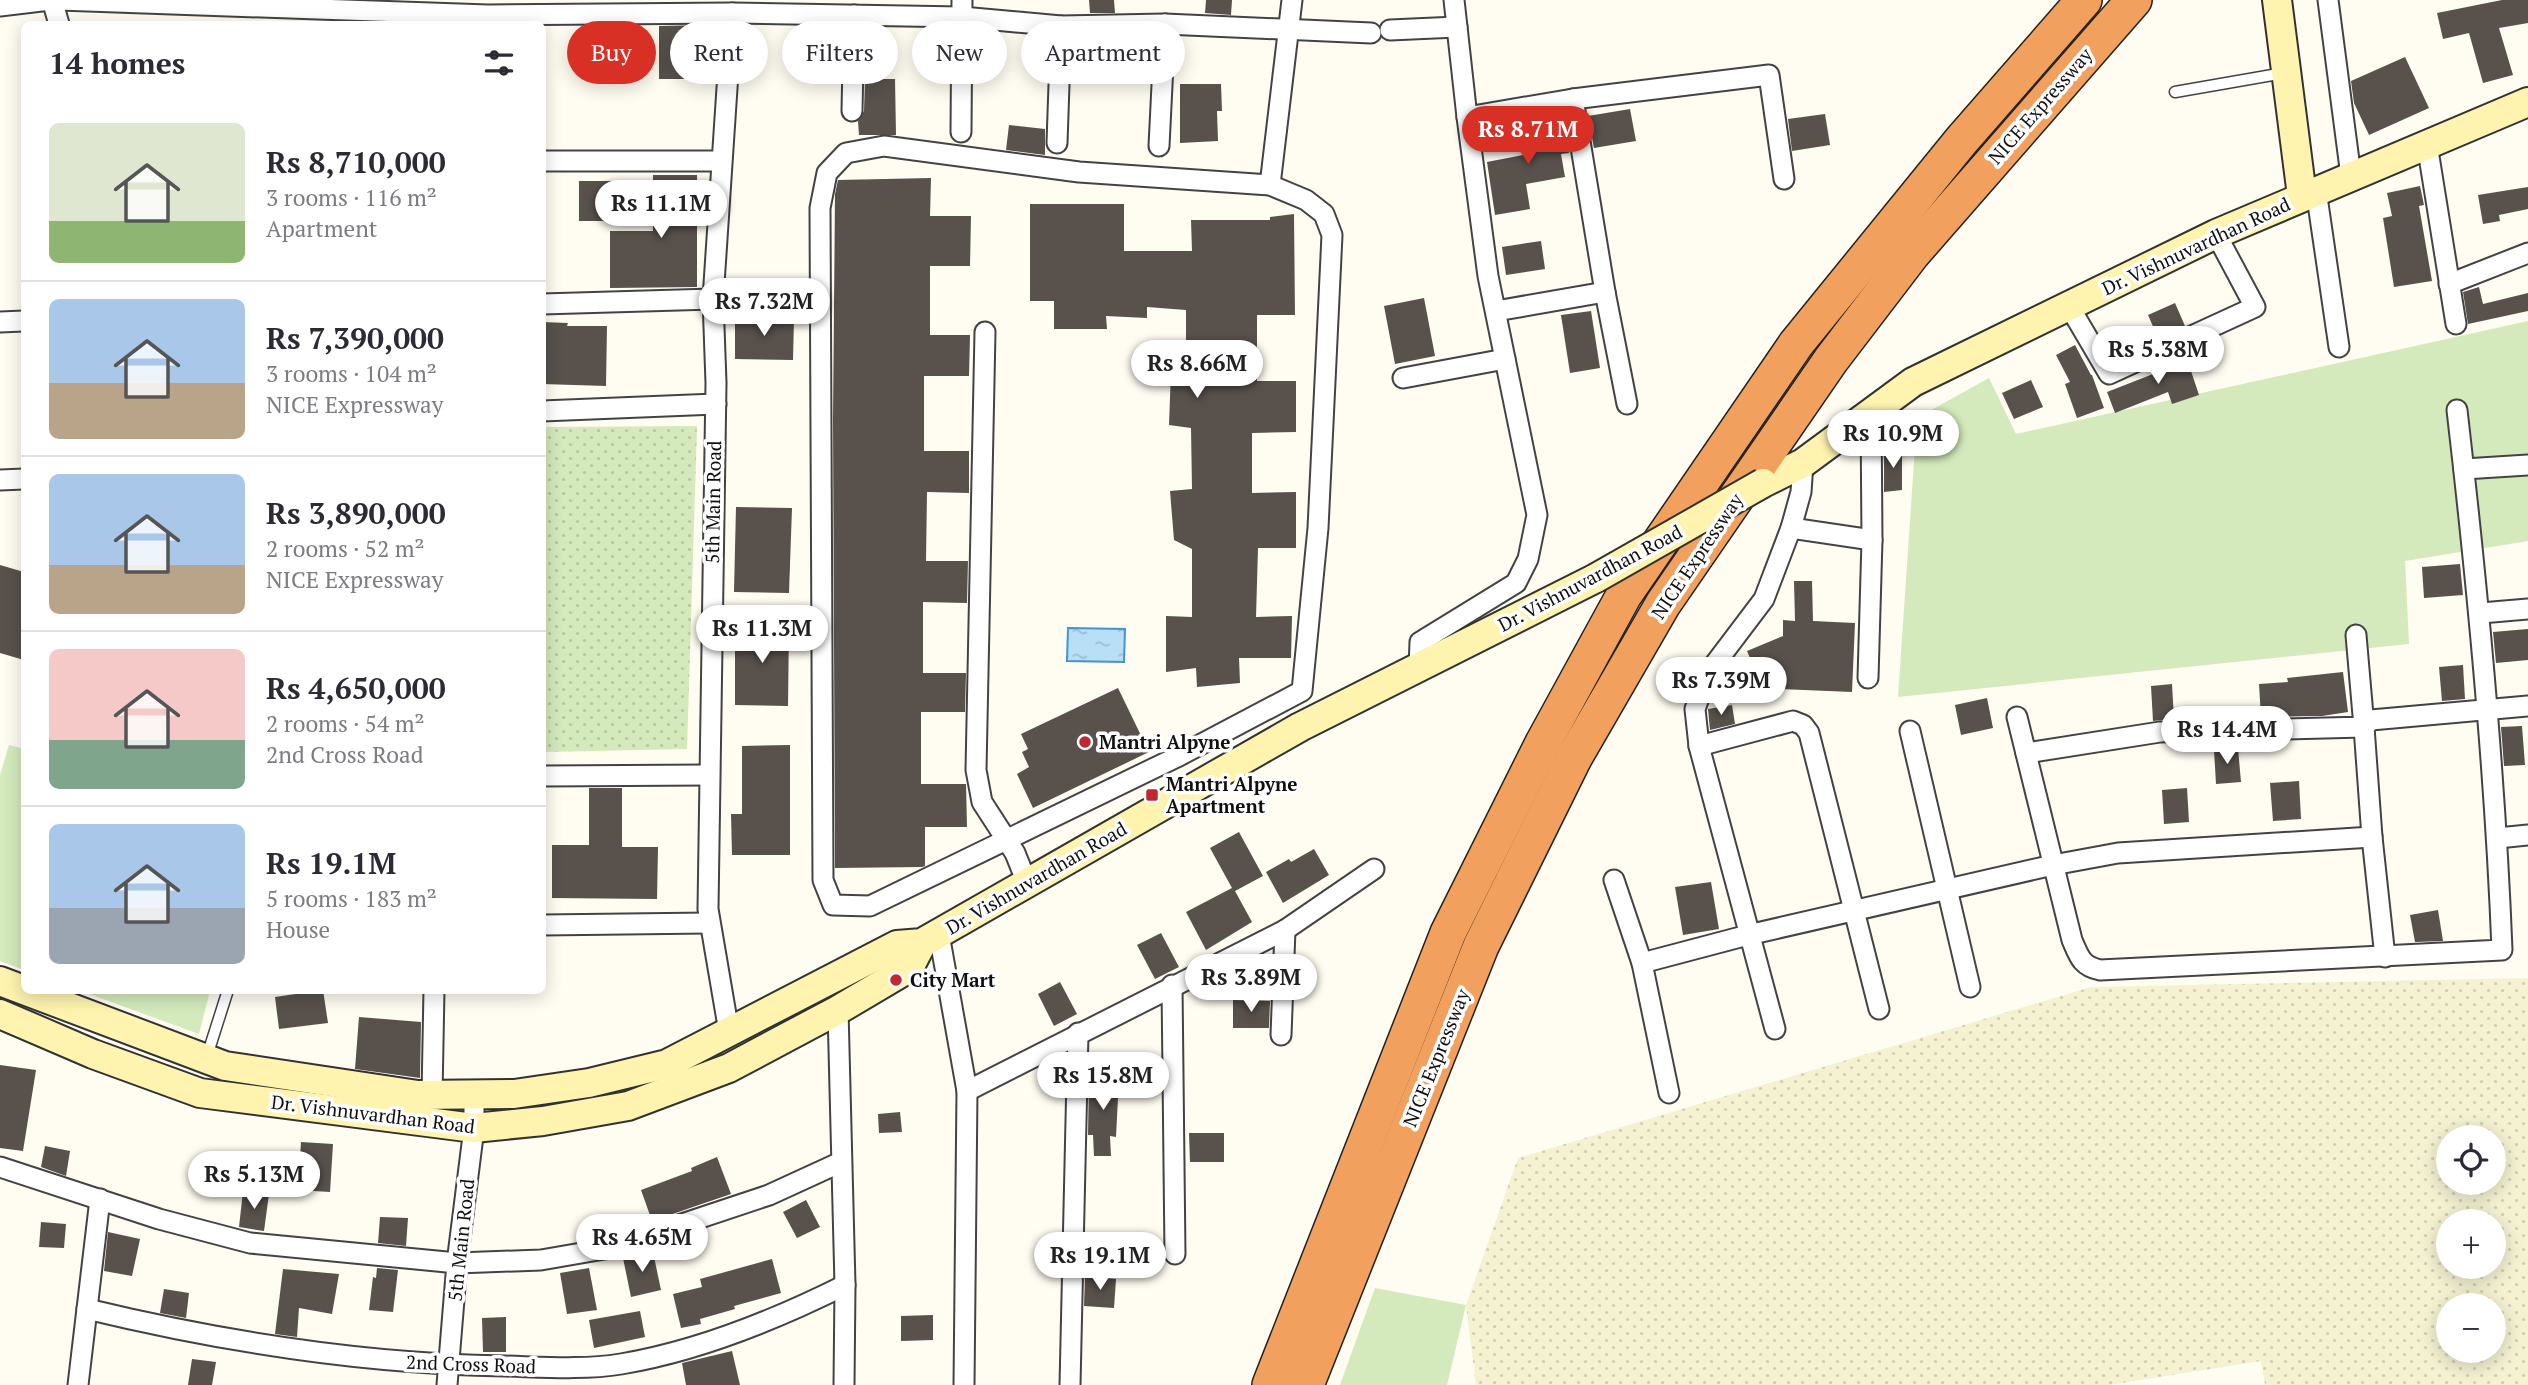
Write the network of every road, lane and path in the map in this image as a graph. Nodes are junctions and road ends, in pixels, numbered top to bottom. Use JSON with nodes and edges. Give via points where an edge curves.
{"nodes":[{"id":1,"x":51,"y":0,"type":"edge"},
{"id":2,"x":59,"y":0,"type":"edge"},
{"id":3,"x":1292,"y":0,"type":"edge"},
{"id":4,"x":1454,"y":0,"type":"edge"},
{"id":5,"x":2084,"y":0,"type":"edge"},
{"id":6,"x":2134,"y":0,"type":"edge"},
{"id":7,"x":2277,"y":0,"type":"edge"},
{"id":8,"x":2328,"y":0,"type":"edge"},
{"id":9,"x":0,"y":6,"type":"edge"},
{"id":10,"x":489,"y":7,"type":"edge"},
{"id":11,"x":962,"y":8,"type":"edge"},
{"id":12,"x":732,"y":13,"type":"junction"},
{"id":13,"x":854,"y":15,"type":"junction"},
{"id":14,"x":58,"y":21,"type":"edge"},
{"id":15,"x":1033,"y":21,"type":"edge"},
{"id":16,"x":1185,"y":25,"type":"edge"},
{"id":17,"x":1457,"y":27,"type":"junction"},
{"id":18,"x":1290,"y":31,"type":"junction"},
{"id":19,"x":2288,"y":73,"type":"junction"},
{"id":20,"x":1059,"y":84,"type":"edge"},
{"id":21,"x":1162,"y":84,"type":"edge"},
{"id":22,"x":2175,"y":92,"type":"dead end"},
{"id":23,"x":1573,"y":99,"type":"junction"},
{"id":24,"x":2528,"y":102,"type":"edge"},
{"id":25,"x":852,"y":111,"type":"dead end"},
{"id":26,"x":1467,"y":117,"type":"junction"},
{"id":27,"x":961,"y":132,"type":"dead end"},
{"id":28,"x":1057,"y":143,"type":"dead end"},
{"id":29,"x":2427,"y":144,"type":"junction"},
{"id":30,"x":1159,"y":146,"type":"dead end"},
{"id":31,"x":546,"y":161,"type":"edge"},
{"id":32,"x":721,"y":161,"type":"junction"},
{"id":33,"x":2351,"y":176,"type":"junction"},
{"id":34,"x":1784,"y":179,"type":"dead end"},
{"id":35,"x":1270,"y":185,"type":"junction"},
{"id":36,"x":2309,"y":193,"type":"junction"},
{"id":37,"x":2216,"y":234,"type":"junction"},
{"id":38,"x":2528,"y":253,"type":"edge"},
{"id":39,"x":2449,"y":284,"type":"junction"},
{"id":40,"x":1605,"y":292,"type":"junction"},
{"id":41,"x":713,"y":299,"type":"junction"},
{"id":42,"x":546,"y":304,"type":"edge"},
{"id":43,"x":2069,"y":306,"type":"junction"},
{"id":44,"x":1496,"y":311,"type":"junction"},
{"id":45,"x":21,"y":321,"type":"edge"},
{"id":46,"x":0,"y":322,"type":"edge"},
{"id":47,"x":2456,"y":324,"type":"dead end"},
{"id":48,"x":985,"y":332,"type":"dead end"},
{"id":49,"x":2339,"y":347,"type":"dead end"},
{"id":50,"x":1505,"y":359,"type":"junction"},
{"id":51,"x":1403,"y":378,"type":"dead end"},
{"id":52,"x":716,"y":404,"type":"junction"},
{"id":53,"x":1627,"y":404,"type":"dead end"},
{"id":54,"x":546,"y":411,"type":"edge"},
{"id":55,"x":2458,"y":411,"type":"dead end"},
{"id":56,"x":1871,"y":412,"type":"junction"},
{"id":57,"x":1802,"y":463,"type":"junction"},
{"id":58,"x":2528,"y":465,"type":"edge"},
{"id":59,"x":2464,"y":469,"type":"junction"},
{"id":60,"x":21,"y":479,"type":"edge"},
{"id":61,"x":0,"y":480,"type":"edge"},
{"id":62,"x":1791,"y":528,"type":"junction"},
{"id":63,"x":1872,"y":540,"type":"junction"},
{"id":64,"x":2528,"y":609,"type":"edge"},
{"id":65,"x":2480,"y":613,"type":"junction"},
{"id":66,"x":2356,"y":635,"type":"dead end"},
{"id":67,"x":1419,"y":668,"type":"junction"},
{"id":68,"x":1868,"y":678,"type":"dead end"},
{"id":69,"x":2528,"y":706,"type":"edge"},
{"id":70,"x":2488,"y":710,"type":"junction"},
{"id":71,"x":2017,"y":717,"type":"dead end"},
{"id":72,"x":2364,"y":727,"type":"junction"},
{"id":73,"x":1910,"y":731,"type":"dead end"},
{"id":74,"x":1699,"y":746,"type":"junction"},
{"id":75,"x":1190,"y":750,"type":"junction"},
{"id":76,"x":2026,"y":753,"type":"junction"},
{"id":77,"x":709,"y":775,"type":"junction"},
{"id":78,"x":546,"y":776,"type":"edge"},
{"id":79,"x":1210,"y":777,"type":"junction"},
{"id":80,"x":2528,"y":835,"type":"edge"},
{"id":81,"x":2372,"y":837,"type":"junction"},
{"id":82,"x":2498,"y":838,"type":"junction"},
{"id":83,"x":1007,"y":839,"type":"junction"},
{"id":84,"x":2053,"y":865,"type":"junction"},
{"id":85,"x":1374,"y":869,"type":"dead end"},
{"id":86,"x":1614,"y":880,"type":"dead end"},
{"id":87,"x":1027,"y":883,"type":"junction"},
{"id":88,"x":1946,"y":890,"type":"junction"},
{"id":89,"x":1854,"y":911,"type":"junction"},
{"id":90,"x":709,"y":923,"type":"junction"},
{"id":91,"x":546,"y":925,"type":"edge"},
{"id":92,"x":1286,"y":930,"type":"junction"},
{"id":93,"x":1748,"y":935,"type":"junction"},
{"id":94,"x":931,"y":938,"type":"junction"},
{"id":95,"x":2385,"y":957,"type":"junction"},
{"id":96,"x":1642,"y":963,"type":"junction"},
{"id":97,"x":0,"y":981,"type":"edge"},
{"id":98,"x":1172,"y":985,"type":"junction"},
{"id":99,"x":1970,"y":987,"type":"dead end"},
{"id":100,"x":21,"y":989,"type":"edge"},
{"id":101,"x":34,"y":994,"type":"edge"},
{"id":102,"x":227,"y":994,"type":"edge"},
{"id":103,"x":434,"y":994,"type":"edge"},
{"id":104,"x":1879,"y":1009,"type":"dead end"},
{"id":105,"x":838,"y":1010,"type":"junction"},
{"id":106,"x":0,"y":1014,"type":"edge"},
{"id":107,"x":1775,"y":1029,"type":"dead end"},
{"id":108,"x":729,"y":1032,"type":"junction"},
{"id":109,"x":1079,"y":1033,"type":"junction"},
{"id":110,"x":1281,"y":1035,"type":"dead end"},
{"id":111,"x":206,"y":1060,"type":"junction"},
{"id":112,"x":967,"y":1091,"type":"junction"},
{"id":113,"x":1669,"y":1093,"type":"dead end"},
{"id":114,"x":474,"y":1094,"type":"junction"},
{"id":115,"x":432,"y":1095,"type":"junction"},
{"id":116,"x":474,"y":1128,"type":"junction"},
{"id":117,"x":841,"y":1162,"type":"junction"},
{"id":118,"x":0,"y":1167,"type":"edge"},
{"id":119,"x":100,"y":1199,"type":"junction"},
{"id":120,"x":1175,"y":1254,"type":"dead end"},
{"id":121,"x":457,"y":1263,"type":"junction"},
{"id":122,"x":845,"y":1285,"type":"junction"},
{"id":123,"x":87,"y":1309,"type":"junction"},
{"id":124,"x":448,"y":1375,"type":"edge"},
{"id":125,"x":78,"y":1385,"type":"edge"},
{"id":126,"x":844,"y":1385,"type":"edge"},
{"id":127,"x":964,"y":1385,"type":"edge"},
{"id":128,"x":1070,"y":1385,"type":"edge"},
{"id":129,"x":1270,"y":1385,"type":"edge"},
{"id":130,"x":1306,"y":1385,"type":"edge"}],
"edges":[{"from":1,"to":9,"type":"street"},
{"from":1,"to":14,"type":"street"},
{"from":2,"to":10,"type":"street"},
{"from":3,"to":18,"type":"street"},
{"from":4,"to":17,"type":"street"},
{"from":5,"to":129,"type":"highway","name":"NICE Expressway","via":[[1961,141],[1796,344],[1623,595],[1448,933]]},
{"from":6,"to":130,"type":"highway","name":"NICE Expressway","via":[[1912,254],[1831,360],[1663,604],[1574,758],[1481,946]]},
{"from":7,"to":19,"type":"main road"},
{"from":8,"to":33,"type":"street"},
{"from":10,"to":12,"type":"street"},
{"from":11,"to":13,"type":"street"},
{"from":11,"to":15,"type":"street"},
{"from":11,"to":27,"type":"street"},
{"from":12,"to":13,"type":"street"},
{"from":12,"to":32,"type":"street","name":"5th Main Road"},
{"from":13,"to":25,"type":"street"},
{"from":16,"to":18,"type":"street"},
{"from":17,"to":18,"type":"street"},
{"from":17,"to":26,"type":"street"},
{"from":18,"to":35,"type":"street"},
{"from":19,"to":22,"type":"lane"},
{"from":19,"to":36,"type":"main road"},
{"from":20,"to":28,"type":"street"},
{"from":21,"to":30,"type":"street"},
{"from":23,"to":26,"type":"street"},
{"from":23,"to":34,"type":"street","via":[[1769,75]]},
{"from":23,"to":40,"type":"street"},
{"from":24,"to":29,"type":"main road","name":"Dr. Vishnuvardhan Road"},
{"from":26,"to":44,"type":"street"},
{"from":29,"to":33,"type":"main road","name":"Dr. Vishnuvardhan Road"},
{"from":29,"to":39,"type":"street"},
{"from":31,"to":32,"type":"street"},
{"from":32,"to":41,"type":"street","name":"5th Main Road"},
{"from":33,"to":36,"type":"main road","name":"Dr. Vishnuvardhan Road"},
{"from":35,"to":75,"type":"street","via":[[1307,200],[1324,215],[1332,235],[1318,528],[1302,691]]},
{"from":35,"to":83,"type":"street","via":[[1079,172],[884,146],[846,153],[827,173],[820,208],[823,880],[832,905],[870,906]]},
{"from":36,"to":37,"type":"main road","name":"Dr. Vishnuvardhan Road"},
{"from":36,"to":49,"type":"street"},
{"from":37,"to":43,"type":"main road","name":"Dr. Vishnuvardhan Road"},
{"from":37,"to":43,"type":"street","via":[[2255,307],[2109,374]]},
{"from":38,"to":39,"type":"street"},
{"from":39,"to":47,"type":"street"},
{"from":40,"to":44,"type":"street"},
{"from":40,"to":53,"type":"street"},
{"from":41,"to":42,"type":"street"},
{"from":41,"to":52,"type":"street","name":"5th Main Road"},
{"from":43,"to":56,"type":"main road","name":"Dr. Vishnuvardhan Road","via":[[1913,382]]},
{"from":44,"to":50,"type":"street"},
{"from":45,"to":46,"type":"street"},
{"from":48,"to":83,"type":"street","via":[[976,769],[982,802]]},
{"from":50,"to":51,"type":"street"},
{"from":50,"to":67,"type":"street","via":[[1537,515],[1528,559],[1516,583],[1420,642]]},
{"from":52,"to":54,"type":"street"},
{"from":52,"to":77,"type":"street","name":"5th Main Road"},
{"from":55,"to":59,"type":"street"},
{"from":56,"to":57,"type":"main road","name":"Dr. Vishnuvardhan Road"},
{"from":56,"to":63,"type":"street"},
{"from":57,"to":62,"type":"street","via":[[1801,492]]},
{"from":57,"to":67,"type":"main road","name":"Dr. Vishnuvardhan Road","bridge":true,"via":[[1596,578]]},
{"from":58,"to":59,"type":"street"},
{"from":59,"to":65,"type":"street"},
{"from":60,"to":61,"type":"street"},
{"from":62,"to":63,"type":"street"},
{"from":62,"to":74,"type":"street","via":[[1765,599],[1708,673],[1695,709]]},
{"from":63,"to":68,"type":"street"},
{"from":64,"to":65,"type":"street"},
{"from":65,"to":70,"type":"street"},
{"from":66,"to":72,"type":"street"},
{"from":67,"to":79,"type":"main road","name":"Dr. Vishnuvardhan Road"},
{"from":69,"to":70,"type":"street"},
{"from":70,"to":72,"type":"street","via":[[2371,720]]},
{"from":70,"to":82,"type":"street"},
{"from":71,"to":76,"type":"street"},
{"from":72,"to":76,"type":"street","via":[[2160,732]]},
{"from":72,"to":81,"type":"street"},
{"from":73,"to":88,"type":"street"},
{"from":74,"to":89,"type":"street","via":[[1781,722],[1793,720],[1803,725],[1809,733]]},
{"from":74,"to":93,"type":"street"},
{"from":75,"to":79,"type":"street"},
{"from":75,"to":83,"type":"street"},
{"from":76,"to":84,"type":"street"},
{"from":77,"to":78,"type":"street"},
{"from":77,"to":90,"type":"street","name":"5th Main Road"},
{"from":79,"to":87,"type":"main road","name":"Dr. Vishnuvardhan Road"},
{"from":80,"to":82,"type":"street"},
{"from":81,"to":84,"type":"street","via":[[2118,853]]},
{"from":81,"to":95,"type":"street"},
{"from":82,"to":95,"type":"street","via":[[2502,950]]},
{"from":83,"to":87,"type":"street"},
{"from":84,"to":88,"type":"street"},
{"from":84,"to":95,"type":"street","via":[[2072,940],[2081,962],[2090,968]]},
{"from":85,"to":92,"type":"street"},
{"from":86,"to":96,"type":"street"},
{"from":87,"to":94,"type":"main road","name":"Dr. Vishnuvardhan Road"},
{"from":88,"to":89,"type":"street"},
{"from":88,"to":99,"type":"street"},
{"from":89,"to":93,"type":"street"},
{"from":89,"to":104,"type":"street"},
{"from":90,"to":91,"type":"street"},
{"from":90,"to":108,"type":"street","name":"5th Main Road"},
{"from":92,"to":98,"type":"street"},
{"from":92,"to":110,"type":"street"},
{"from":93,"to":96,"type":"street"},
{"from":93,"to":107,"type":"street"},
{"from":94,"to":105,"type":"main road","name":"Dr. Vishnuvardhan Road","via":[[909,968]]},
{"from":94,"to":108,"type":"main road","name":"Dr. Vishnuvardhan Road","via":[[897,945]]},
{"from":94,"to":112,"type":"street"},
{"from":96,"to":113,"type":"street"},
{"from":97,"to":100,"type":"main road","name":"Dr. Vishnuvardhan Road"},
{"from":98,"to":109,"type":"street"},
{"from":98,"to":120,"type":"street"},
{"from":101,"to":111,"type":"main road","name":"Dr. Vishnuvardhan Road"},
{"from":102,"to":111,"type":"lane"},
{"from":103,"to":115,"type":"street"},
{"from":105,"to":116,"type":"main road","name":"Dr. Vishnuvardhan Road","via":[[729,1068],[628,1106]]},
{"from":105,"to":117,"type":"street"},
{"from":106,"to":116,"type":"main road","name":"Dr. Vishnuvardhan Road","via":[[200,1093]]},
{"from":108,"to":114,"type":"main road","name":"Dr. Vishnuvardhan Road","via":[[667,1064],[589,1083],[514,1094]]},
{"from":109,"to":112,"type":"street"},
{"from":109,"to":128,"type":"street"},
{"from":111,"to":115,"type":"main road","name":"Dr. Vishnuvardhan Road"},
{"from":112,"to":127,"type":"street"},
{"from":114,"to":115,"type":"main road","name":"Dr. Vishnuvardhan Road"},
{"from":114,"to":116,"type":"street","name":"5th Main Road"},
{"from":116,"to":121,"type":"street","name":"5th Main Road"},
{"from":117,"to":121,"type":"street","via":[[769,1195],[610,1248],[541,1260]]},
{"from":117,"to":122,"type":"street"},
{"from":118,"to":119,"type":"street"},
{"from":119,"to":121,"type":"street","via":[[250,1243]]},
{"from":119,"to":123,"type":"street"},
{"from":121,"to":124,"type":"street","name":"5th Main Road"},
{"from":122,"to":124,"type":"street","name":"2nd Cross Road","via":[[784,1315],[685,1349],[620,1364]]},
{"from":122,"to":126,"type":"street"},
{"from":123,"to":124,"type":"street","name":"2nd Cross Road","via":[[175,1330]]},
{"from":123,"to":125,"type":"street"}]}
